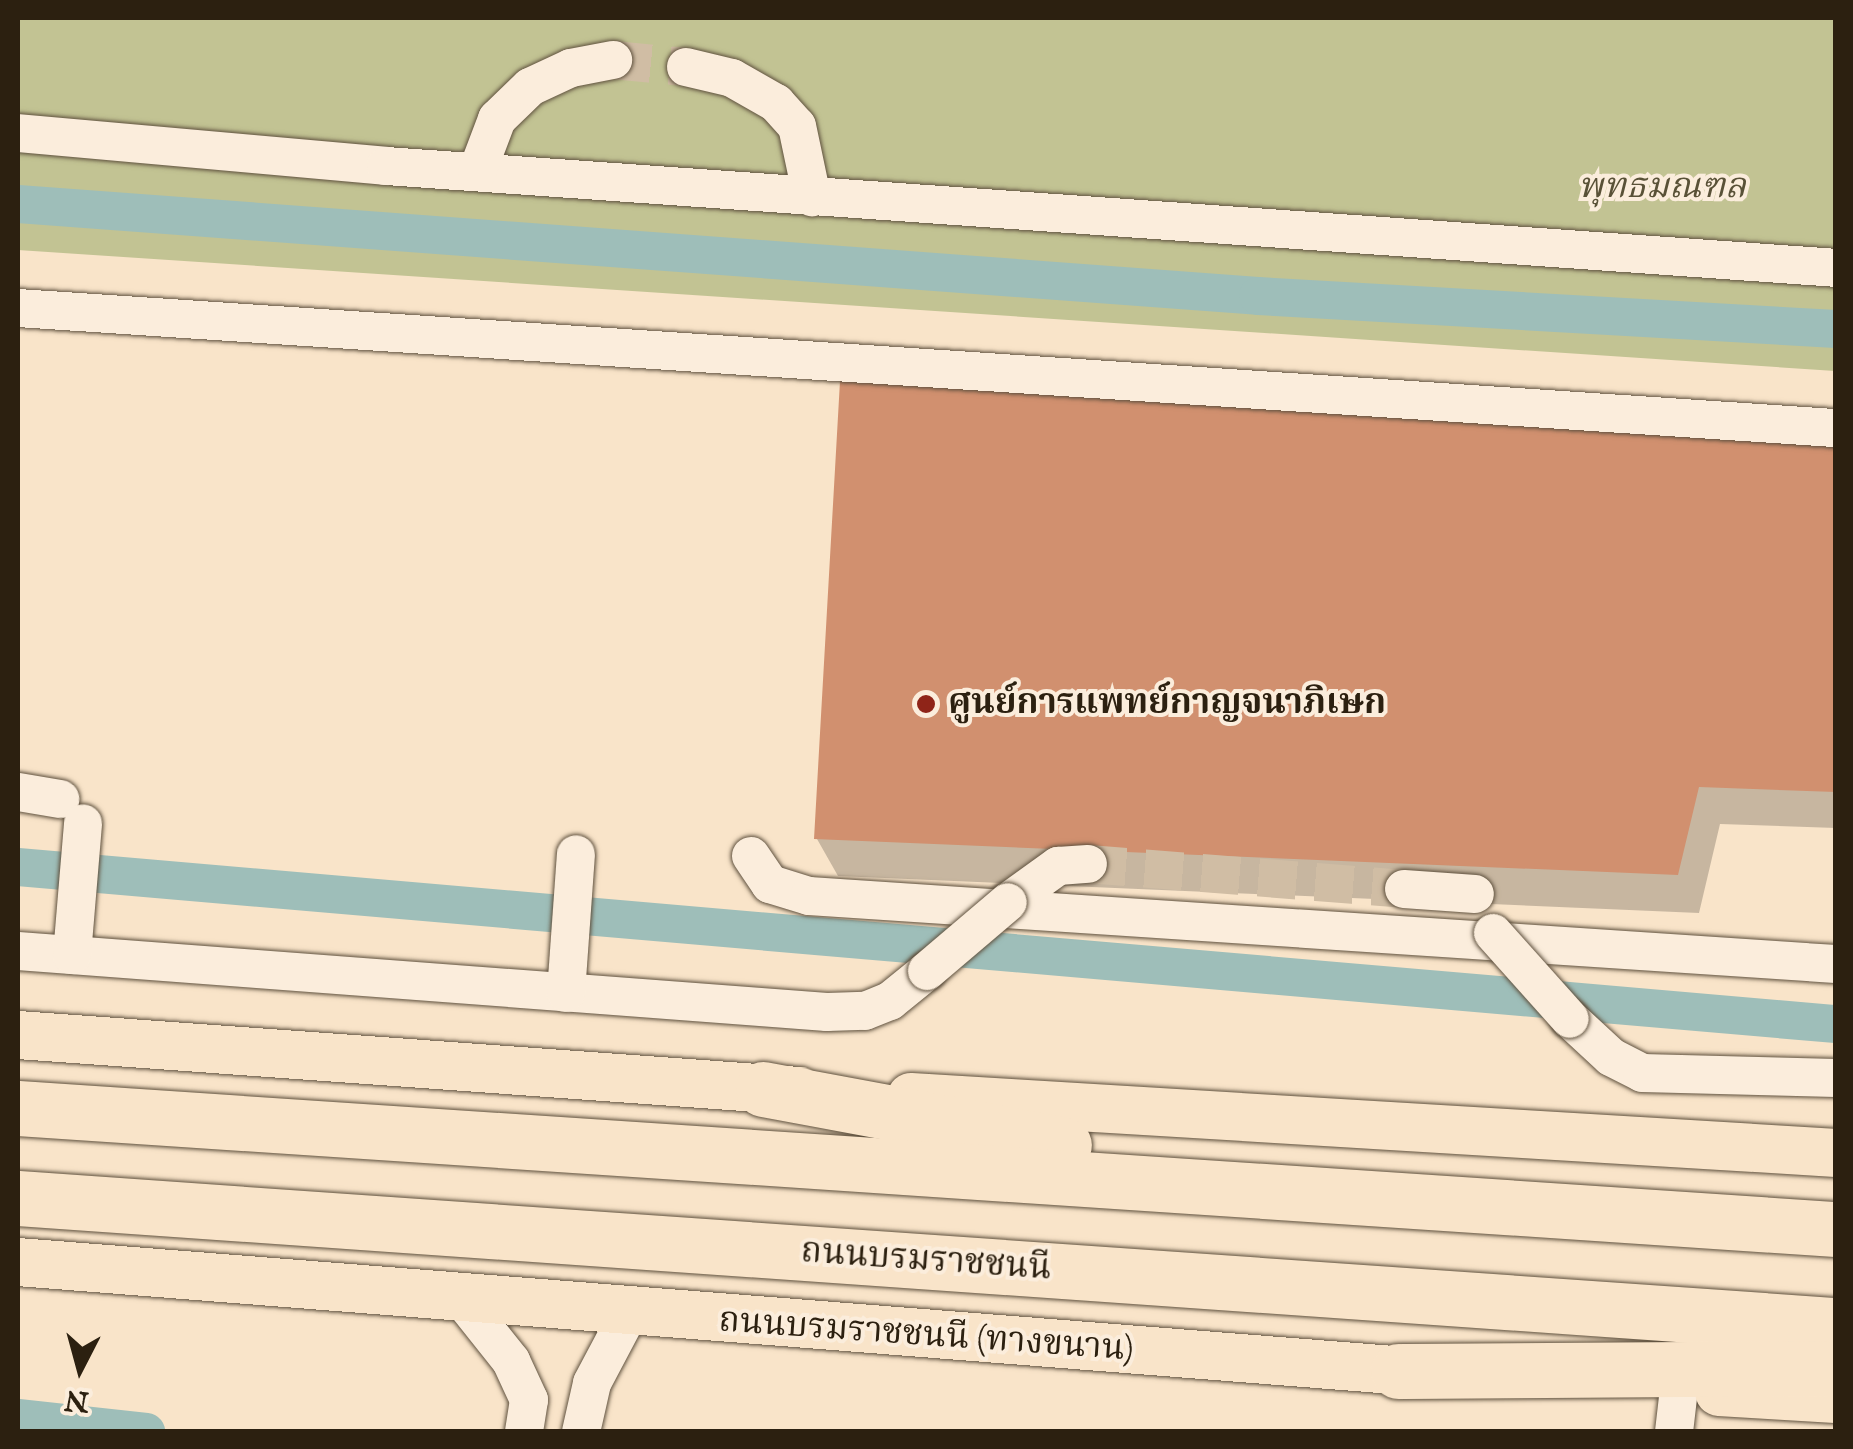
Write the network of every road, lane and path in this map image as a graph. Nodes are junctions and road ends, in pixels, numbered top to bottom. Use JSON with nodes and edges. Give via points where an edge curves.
{"nodes":[{"id":1,"x":613,"y":60,"type":"tunnel mouth"},
{"id":2,"x":686,"y":67,"type":"tunnel mouth"},
{"id":3,"x":18,"y":133,"type":"edge"},
{"id":4,"x":477,"y":172,"type":"junction"},
{"id":5,"x":812,"y":196,"type":"junction"},
{"id":6,"x":1836,"y":268,"type":"edge"},
{"id":7,"x":18,"y":316,"type":"edge"},
{"id":8,"x":1836,"y":428,"type":"edge"},
{"id":9,"x":18,"y":792,"type":"edge"},
{"id":10,"x":751,"y":856,"type":"dead end"},
{"id":11,"x":1088,"y":864,"type":"tunnel mouth"},
{"id":12,"x":575,"y":865,"type":"dead end"},
{"id":13,"x":1404,"y":889,"type":"tunnel mouth"},
{"id":14,"x":18,"y":951,"type":"edge"},
{"id":15,"x":72,"y":955,"type":"junction"},
{"id":16,"x":1836,"y":964,"type":"edge"},
{"id":17,"x":566,"y":992,"type":"junction"},
{"id":18,"x":18,"y":1035,"type":"edge"},
{"id":19,"x":1836,"y":1078,"type":"edge"},
{"id":20,"x":763,"y":1088,"type":"junction"},
{"id":21,"x":18,"y":1108,"type":"edge"},
{"id":22,"x":1836,"y":1152,"type":"edge"},
{"id":23,"x":18,"y":1198,"type":"edge"},
{"id":24,"x":1498,"y":1206,"type":"junction"},
{"id":25,"x":1836,"y":1229,"type":"edge"},
{"id":26,"x":18,"y":1262,"type":"edge"},
{"id":27,"x":460,"y":1297,"type":"junction"},
{"id":28,"x":629,"y":1313,"type":"junction"},
{"id":29,"x":1836,"y":1325,"type":"edge"},
{"id":30,"x":1836,"y":1368,"type":"edge"},
{"id":31,"x":1398,"y":1371,"type":"junction"},
{"id":32,"x":1836,"y":1399,"type":"edge"},
{"id":33,"x":1677,"y":1410,"type":"edge"},
{"id":34,"x":526,"y":1416,"type":"edge"},
{"id":35,"x":583,"y":1419,"type":"edge"}],
"edges":[{"from":1,"to":4,"type":"street","via":[[571,68],[530,87],[497,119]]},
{"from":2,"to":5,"type":"street","via":[[732,78],[776,103],[797,126]]},
{"from":3,"to":4,"type":"street"},
{"from":4,"to":5,"type":"street"},
{"from":5,"to":6,"type":"street"},
{"from":7,"to":8,"type":"street"},
{"from":9,"to":15,"type":"street","via":[[75,821]]},
{"from":10,"to":16,"type":"street","via":[[770,884],[809,896]]},
{"from":11,"to":17,"type":"street","bridge":true,"via":[[1058,866],[890,1001],[865,1011]]},
{"from":12,"to":17,"type":"street"},
{"from":13,"to":19,"type":"street","bridge":true,"via":[[1477,883],[1493,933],[1611,1057],[1642,1073]]},
{"from":14,"to":15,"type":"street"},
{"from":15,"to":17,"type":"street"},
{"from":18,"to":20,"type":"main road"},
{"from":20,"to":22,"type":"main road"},
{"from":20,"to":24,"type":"highway","via":[[1057,1144]]},
{"from":21,"to":24,"type":"highway"},
{"from":23,"to":29,"type":"highway","name":"ถนนบรมราชชนนี"},
{"from":24,"to":25,"type":"highway"},
{"from":26,"to":27,"type":"main road","name":"ถนนบรมราชชนนี (ทางขนาน)"},
{"from":27,"to":28,"type":"main road","name":"ถนนบรมราชชนนี (ทางขนาน)"},
{"from":27,"to":34,"type":"street","via":[[511,1361]]},
{"from":28,"to":31,"type":"main road","name":"ถนนบรมราชชนนี (ทางขนาน)"},
{"from":28,"to":35,"type":"street"},
{"from":30,"to":31,"type":"highway"},
{"from":31,"to":33,"type":"main road","name":"ถนนบรมราชชนนี (ทางขนาน)"},
{"from":32,"to":33,"type":"main road","name":"ถนนบรมราชชนนี (ทางขนาน)"}]}
